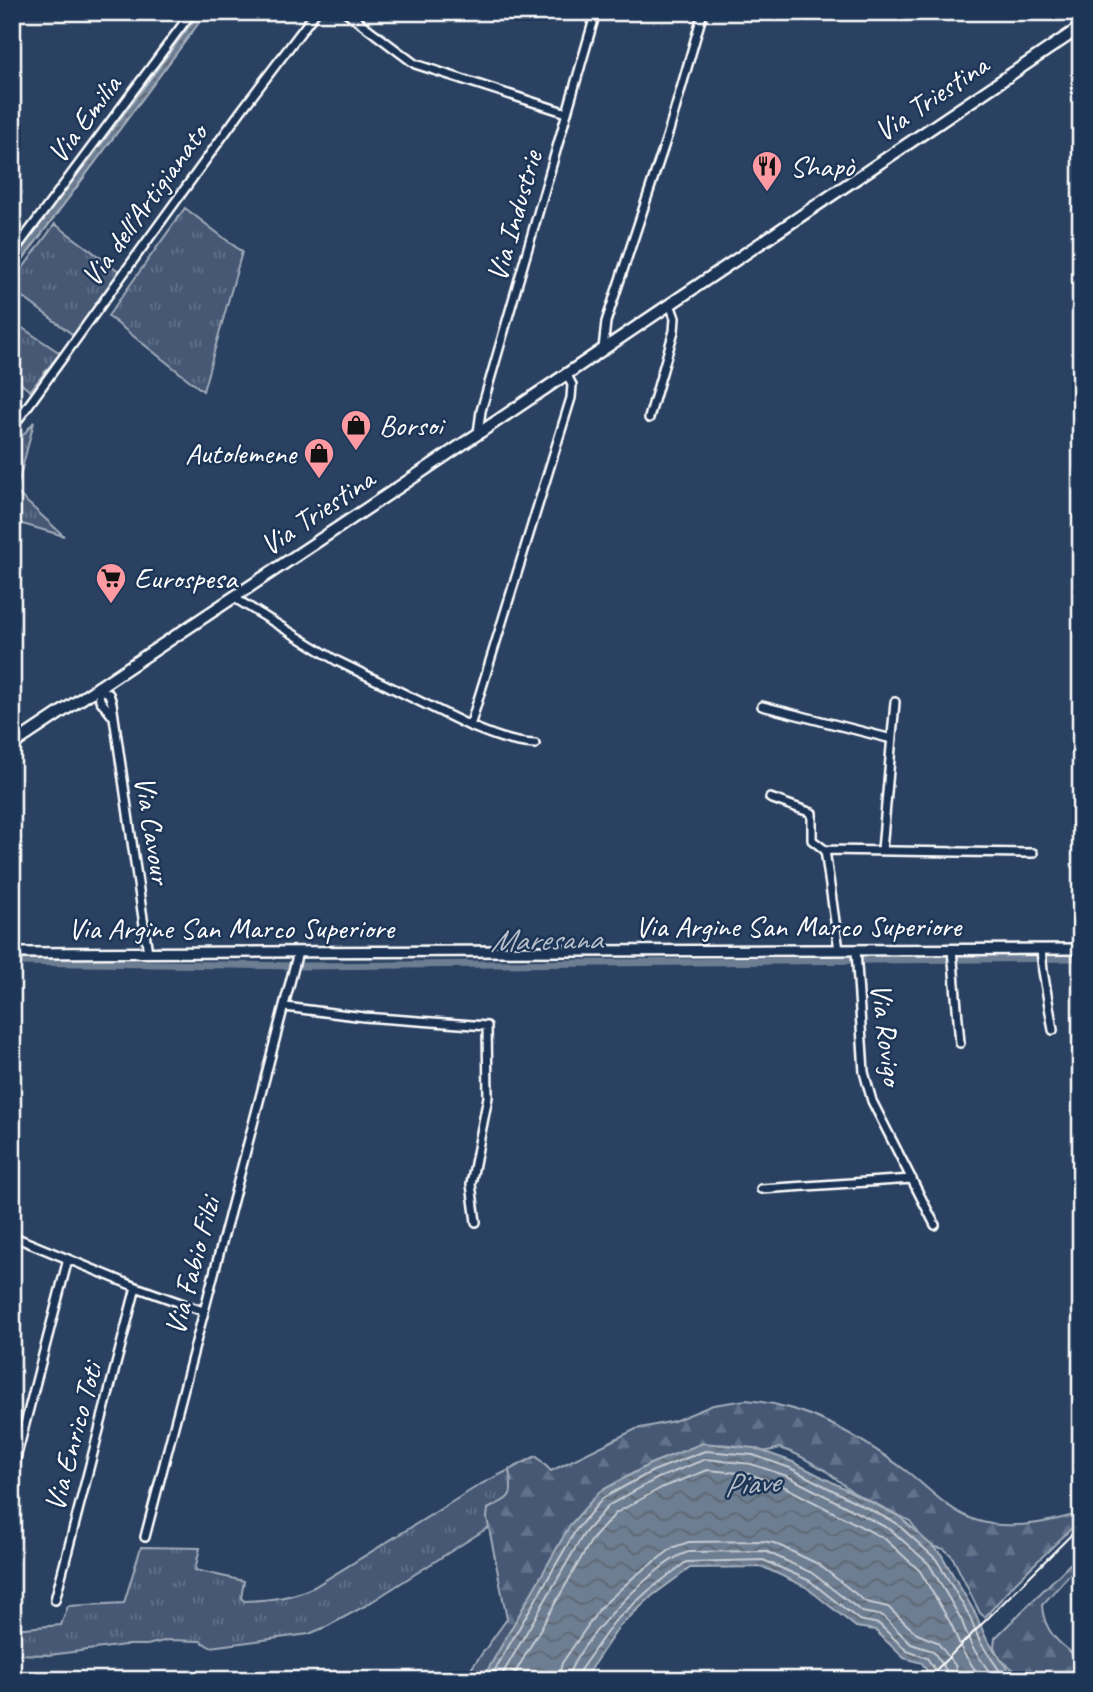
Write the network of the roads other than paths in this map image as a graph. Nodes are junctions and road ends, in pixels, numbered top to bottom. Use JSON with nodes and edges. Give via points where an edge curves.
{"nodes":[{"id":1,"x":192,"y":12,"type":"edge"},
{"id":2,"x":316,"y":12,"type":"edge"},
{"id":3,"x":346,"y":12,"type":"edge"},
{"id":4,"x":596,"y":12,"type":"edge"},
{"id":5,"x":703,"y":12,"type":"edge"},
{"id":6,"x":1081,"y":27,"type":"edge"},
{"id":7,"x":568,"y":113,"type":"junction"},
{"id":8,"x":12,"y":254,"type":"edge"},
{"id":9,"x":670,"y":304,"type":"junction"},
{"id":10,"x":603,"y":348,"type":"junction"},
{"id":11,"x":566,"y":373,"type":"junction"},
{"id":12,"x":649,"y":418,"type":"dead end"},
{"id":13,"x":12,"y":428,"type":"edge"},
{"id":14,"x":478,"y":433,"type":"junction"},
{"id":15,"x":233,"y":597,"type":"junction"},
{"id":16,"x":98,"y":686,"type":"junction"},
{"id":17,"x":895,"y":702,"type":"dead end"},
{"id":18,"x":762,"y":706,"type":"dead end"},
{"id":19,"x":470,"y":726,"type":"junction"},
{"id":20,"x":892,"y":739,"type":"junction"},
{"id":21,"x":535,"y":744,"type":"dead end"},
{"id":22,"x":12,"y":745,"type":"edge"},
{"id":23,"x":770,"y":798,"type":"dead end"},
{"id":24,"x":825,"y":850,"type":"junction"},
{"id":25,"x":882,"y":850,"type":"junction"},
{"id":26,"x":1033,"y":853,"type":"dead end"},
{"id":27,"x":1081,"y":949,"type":"edge"},
{"id":28,"x":839,"y":950,"type":"junction"},
{"id":29,"x":952,"y":951,"type":"junction"},
{"id":30,"x":1042,"y":951,"type":"junction"},
{"id":31,"x":856,"y":952,"type":"junction"},
{"id":32,"x":12,"y":953,"type":"edge"},
{"id":33,"x":148,"y":953,"type":"junction"},
{"id":34,"x":297,"y":954,"type":"junction"},
{"id":35,"x":285,"y":1007,"type":"junction"},
{"id":36,"x":1053,"y":1030,"type":"dead end"},
{"id":37,"x":960,"y":1043,"type":"dead end"},
{"id":38,"x":912,"y":1179,"type":"junction"},
{"id":39,"x":761,"y":1189,"type":"dead end"},
{"id":40,"x":475,"y":1222,"type":"dead end"},
{"id":41,"x":935,"y":1225,"type":"dead end"},
{"id":42,"x":12,"y":1236,"type":"edge"},
{"id":43,"x":68,"y":1259,"type":"junction"},
{"id":44,"x":136,"y":1287,"type":"junction"},
{"id":45,"x":204,"y":1311,"type":"junction"},
{"id":46,"x":12,"y":1474,"type":"edge"},
{"id":47,"x":145,"y":1537,"type":"dead end"},
{"id":48,"x":55,"y":1600,"type":"dead end"}],
"edges":[{"from":1,"to":8,"type":"street","name":"Via Emilia"},
{"from":2,"to":13,"type":"street","name":"Via dell'Artigianato"},
{"from":3,"to":7,"type":"street","via":[[415,64]]},
{"from":4,"to":7,"type":"street","name":"Via Industrie"},
{"from":5,"to":10,"type":"street","via":[[606,323]]},
{"from":6,"to":9,"type":"main road","name":"Via Triestina"},
{"from":7,"to":14,"type":"street","name":"Via Industrie"},
{"from":9,"to":10,"type":"main road","name":"Via Triestina"},
{"from":9,"to":12,"type":"street","via":[[674,331]]},
{"from":10,"to":11,"type":"main road","name":"Via Triestina"},
{"from":11,"to":14,"type":"main road","name":"Via Triestina"},
{"from":11,"to":19,"type":"street","via":[[572,385],[569,407]]},
{"from":14,"to":15,"type":"main road","name":"Via Triestina"},
{"from":15,"to":16,"type":"main road","name":"Via Triestina"},
{"from":15,"to":19,"type":"street","via":[[337,661]]},
{"from":16,"to":22,"type":"main road","name":"Via Triestina"},
{"from":16,"to":33,"type":"street","name":"Via Cavour","via":[[100,699],[112,715]]},
{"from":17,"to":20,"type":"street"},
{"from":18,"to":20,"type":"street"},
{"from":19,"to":21,"type":"street","via":[[521,744]]},
{"from":20,"to":25,"type":"street"},
{"from":23,"to":24,"type":"street","via":[[811,813],[812,840]]},
{"from":24,"to":25,"type":"street"},
{"from":24,"to":28,"type":"street"},
{"from":25,"to":26,"type":"street"},
{"from":27,"to":30,"type":"street","name":"Via Argine San Marco Superiore"},
{"from":28,"to":31,"type":"street","name":"Via Argine San Marco Superiore"},
{"from":28,"to":34,"type":"street","name":"Via Argine San Marco Superiore"},
{"from":29,"to":30,"type":"street","name":"Via Argine San Marco Superiore"},
{"from":29,"to":31,"type":"street","name":"Via Argine San Marco Superiore"},
{"from":29,"to":37,"type":"street"},
{"from":30,"to":36,"type":"street"},
{"from":31,"to":38,"type":"street","name":"Via Rovigo","via":[[864,1072],[875,1108]]},
{"from":32,"to":33,"type":"street","name":"Via Argine San Marco Superiore"},
{"from":33,"to":34,"type":"street","name":"Via Argine San Marco Superiore"},
{"from":34,"to":35,"type":"street","name":"Via Fabio Filzi"},
{"from":35,"to":40,"type":"street","via":[[487,1026],[488,1097],[471,1185]]},
{"from":35,"to":45,"type":"street","name":"Via Fabio Filzi"},
{"from":38,"to":39,"type":"street"},
{"from":38,"to":41,"type":"street","name":"Via Rovigo"},
{"from":42,"to":43,"type":"street"},
{"from":43,"to":44,"type":"street"},
{"from":43,"to":46,"type":"street"},
{"from":44,"to":45,"type":"street"},
{"from":44,"to":48,"type":"street","name":"Via Enrico Toti"},
{"from":45,"to":47,"type":"street","name":"Via Fabio Filzi"}]}
